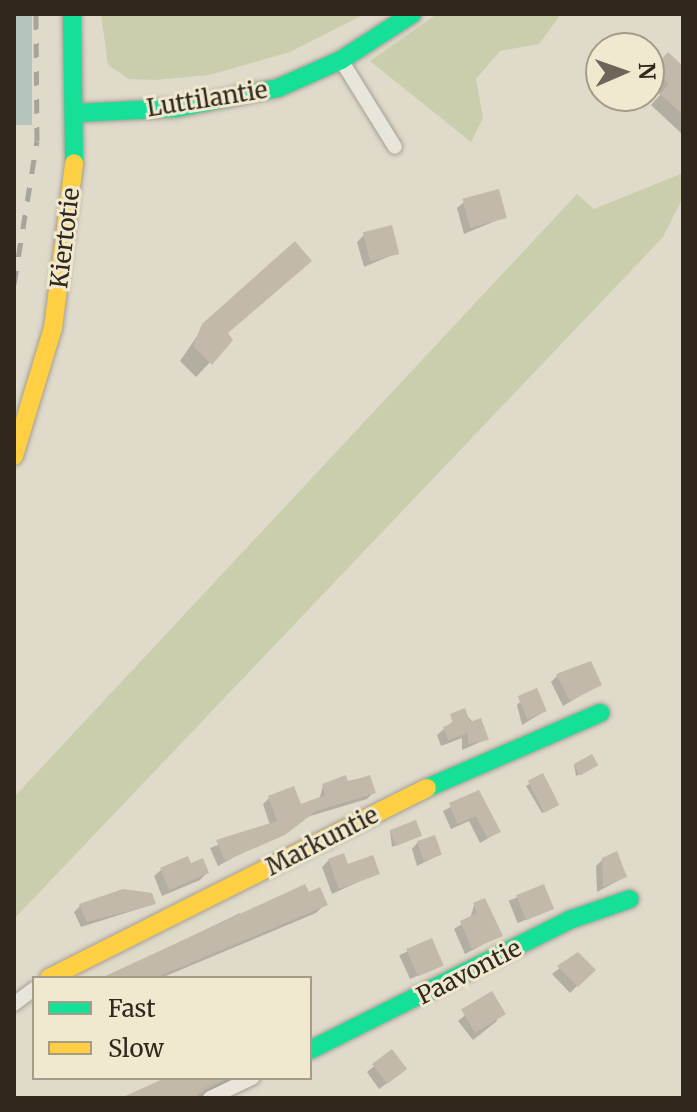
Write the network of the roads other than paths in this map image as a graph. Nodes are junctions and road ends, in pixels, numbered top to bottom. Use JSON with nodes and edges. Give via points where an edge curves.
{"nodes":[{"id":1,"x":72,"y":14,"type":"edge"},
{"id":2,"x":412,"y":14,"type":"edge"},
{"id":3,"x":341,"y":60,"type":"junction"},
{"id":4,"x":78,"y":113,"type":"junction"},
{"id":5,"x":395,"y":147,"type":"dead end"},
{"id":6,"x":14,"y":456,"type":"edge"},
{"id":7,"x":600,"y":713,"type":"dead end"},
{"id":8,"x":630,"y":899,"type":"dead end"},
{"id":9,"x":53,"y":976,"type":"edge"},
{"id":10,"x":32,"y":990,"type":"edge"},
{"id":11,"x":14,"y":1004,"type":"edge"},
{"id":12,"x":312,"y":1049,"type":"edge"},
{"id":13,"x":248,"y":1080,"type":"edge"},
{"id":14,"x":210,"y":1098,"type":"edge"}],
"edges":[{"from":1,"to":4,"type":"street","name":"Kiertotie"},
{"from":2,"to":3,"type":"street","name":"Luttilantie"},
{"from":3,"to":4,"type":"street","name":"Luttilantie","via":[[244,98]]},
{"from":3,"to":5,"type":"street"},
{"from":4,"to":6,"type":"street","name":"Kiertotie","via":[[53,328]]},
{"from":7,"to":9,"type":"street","name":"Markuntie","via":[[472,766]]},
{"from":8,"to":12,"type":"street","name":"Paavontie","via":[[572,919]]},
{"from":10,"to":11,"type":"street"},
{"from":13,"to":14,"type":"street"}]}
